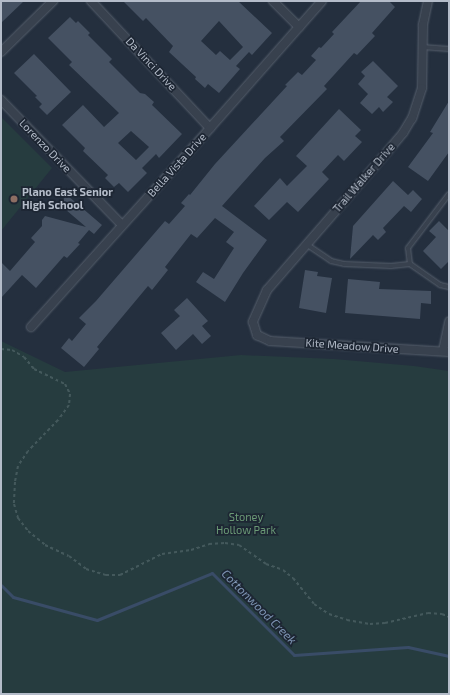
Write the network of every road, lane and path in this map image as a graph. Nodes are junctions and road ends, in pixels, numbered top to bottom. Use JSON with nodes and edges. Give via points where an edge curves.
{"nodes":[{"id":1,"x":53,"y":1,"type":"edge"},
{"id":2,"x":91,"y":1,"type":"edge"},
{"id":3,"x":273,"y":1,"type":"edge"},
{"id":4,"x":322,"y":1,"type":"edge"},
{"id":5,"x":428,"y":1,"type":"edge"},
{"id":6,"x":299,"y":28,"type":"junction"},
{"id":7,"x":422,"y":47,"type":"junction"},
{"id":8,"x":449,"y":49,"type":"edge"},
{"id":9,"x":1,"y":52,"type":"edge"},
{"id":10,"x":1,"y":100,"type":"edge"},
{"id":11,"x":210,"y":128,"type":"junction"},
{"id":12,"x":449,"y":194,"type":"edge"},
{"id":13,"x":122,"y":225,"type":"junction"},
{"id":14,"x":306,"y":244,"type":"junction"},
{"id":15,"x":410,"y":264,"type":"junction"},
{"id":16,"x":449,"y":287,"type":"edge"},
{"id":17,"x":449,"y":322,"type":"edge"},
{"id":18,"x":31,"y":327,"type":"dead end"},
{"id":19,"x":257,"y":335,"type":"joint"},
{"id":20,"x":1,"y":349,"type":"edge"},
{"id":21,"x":446,"y":352,"type":"edge"},
{"id":22,"x":449,"y":617,"type":"edge"}],
"edges":[{"from":1,"to":9,"type":"street"},
{"from":2,"to":11,"type":"street","name":"Da Vinci Drive"},
{"from":3,"to":6,"type":"street"},
{"from":4,"to":6,"type":"street","name":"Bella Vista Drive"},
{"from":5,"to":7,"type":"street","name":"Trail Walker Drive"},
{"from":6,"to":11,"type":"street","name":"Bella Vista Drive"},
{"from":7,"to":8,"type":"lane"},
{"from":7,"to":14,"type":"street","name":"Trail Walker Drive","via":[[422,88],[412,118],[403,133]]},
{"from":10,"to":13,"type":"street","name":"Lorenzo Drive"},
{"from":11,"to":13,"type":"street","name":"Bella Vista Drive"},
{"from":12,"to":15,"type":"lane","via":[[408,248]]},
{"from":13,"to":18,"type":"street","name":"Bella Vista Drive"},
{"from":14,"to":15,"type":"lane","via":[[331,261],[344,264]]},
{"from":14,"to":19,"type":"street","name":"Trail Walker Drive","via":[[267,290],[253,322]]},
{"from":15,"to":16,"type":"lane","via":[[440,285]]},
{"from":17,"to":21,"type":"street"},
{"from":19,"to":21,"type":"street","name":"Kite Meadow Drive","via":[[270,340]]},
{"from":20,"to":22,"type":"path","via":[[12,350],[24,357],[34,370],[64,384],[70,394],[69,405],[18,466],[14,482],[14,504],[18,518],[28,531],[86,569],[106,575],[120,575],[162,554],[225,543],[239,545],[266,564],[283,570],[314,604],[328,614],[370,624],[385,624],[428,613]]}]}
